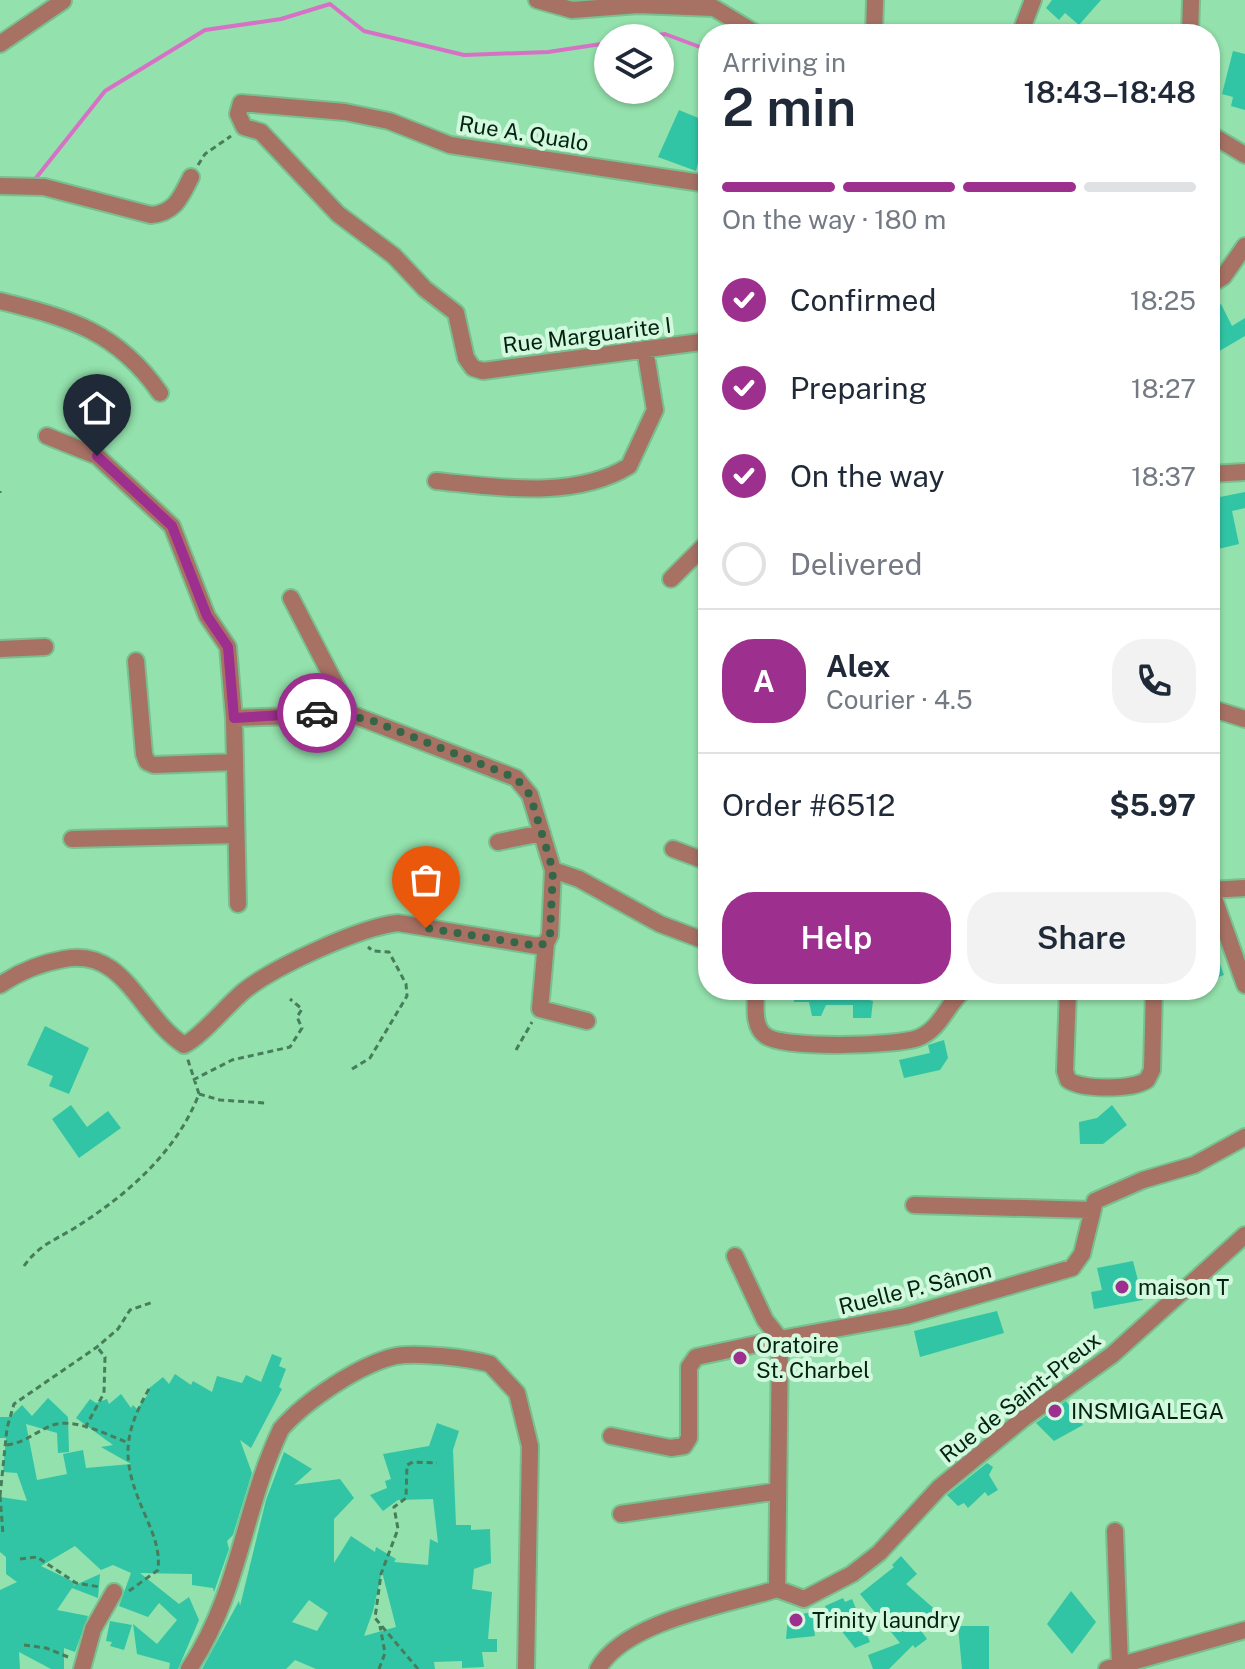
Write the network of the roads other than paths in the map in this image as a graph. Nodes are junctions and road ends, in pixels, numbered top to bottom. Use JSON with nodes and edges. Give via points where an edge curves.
{"nodes":[{"id":1,"x":537,"y":0,"type":"edge"},
{"id":2,"x":875,"y":0,"type":"edge"},
{"id":3,"x":1033,"y":0,"type":"edge"},
{"id":4,"x":1191,"y":0,"type":"edge"},
{"id":5,"x":63,"y":1,"type":"edge"},
{"id":6,"x":740,"y":24,"type":"edge"},
{"id":7,"x":874,"y":24,"type":"edge"},
{"id":8,"x":1024,"y":24,"type":"edge"},
{"id":9,"x":1190,"y":24,"type":"edge"},
{"id":10,"x":0,"y":44,"type":"edge"},
{"id":11,"x":244,"y":127,"type":"joint"},
{"id":12,"x":1220,"y":140,"type":"edge"},
{"id":13,"x":1245,"y":155,"type":"edge"},
{"id":14,"x":191,"y":177,"type":"road end"},
{"id":15,"x":698,"y":182,"type":"edge"},
{"id":16,"x":0,"y":186,"type":"edge"},
{"id":17,"x":1245,"y":246,"type":"edge"},
{"id":18,"x":1220,"y":279,"type":"edge"},
{"id":19,"x":0,"y":301,"type":"edge"},
{"id":20,"x":698,"y":342,"type":"edge"},
{"id":21,"x":645,"y":349,"type":"junction"},
{"id":22,"x":160,"y":393,"type":"dead end"},
{"id":23,"x":47,"y":436,"type":"dead end"},
{"id":24,"x":1245,"y":472,"type":"edge"},
{"id":25,"x":1220,"y":473,"type":"edge"},
{"id":26,"x":436,"y":481,"type":"dead end"},
{"id":27,"x":698,"y":552,"type":"edge"},
{"id":28,"x":671,"y":579,"type":"dead end"},
{"id":29,"x":291,"y":598,"type":"dead end"},
{"id":30,"x":45,"y":647,"type":"dead end"},
{"id":31,"x":0,"y":649,"type":"edge"},
{"id":32,"x":136,"y":661,"type":"dead end"},
{"id":33,"x":1220,"y":711,"type":"edge"},
{"id":34,"x":351,"y":714,"type":"junction"},
{"id":35,"x":234,"y":718,"type":"junction"},
{"id":36,"x":1245,"y":719,"type":"edge"},
{"id":37,"x":235,"y":762,"type":"junction"},
{"id":38,"x":542,"y":833,"type":"junction"},
{"id":39,"x":236,"y":835,"type":"junction"},
{"id":40,"x":72,"y":839,"type":"dead end"},
{"id":41,"x":498,"y":842,"type":"dead end"},
{"id":42,"x":673,"y":849,"type":"dead end"},
{"id":43,"x":698,"y":858,"type":"edge"},
{"id":44,"x":553,"y":870,"type":"junction"},
{"id":45,"x":1245,"y":888,"type":"edge"},
{"id":46,"x":1220,"y":889,"type":"edge"},
{"id":47,"x":238,"y":904,"type":"dead end"},
{"id":48,"x":1220,"y":915,"type":"edge"},
{"id":49,"x":698,"y":938,"type":"edge"},
{"id":50,"x":546,"y":943,"type":"junction"},
{"id":51,"x":0,"y":985,"type":"edge"},
{"id":52,"x":1245,"y":985,"type":"edge"},
{"id":53,"x":756,"y":1000,"type":"edge"},
{"id":54,"x":953,"y":1000,"type":"edge"},
{"id":55,"x":1068,"y":1000,"type":"edge"},
{"id":56,"x":1154,"y":1000,"type":"edge"},
{"id":57,"x":587,"y":1021,"type":"dead end"},
{"id":58,"x":1245,"y":1137,"type":"edge"},
{"id":59,"x":914,"y":1205,"type":"dead end"},
{"id":60,"x":1092,"y":1210,"type":"junction"},
{"id":61,"x":1245,"y":1235,"type":"edge"},
{"id":62,"x":735,"y":1256,"type":"dead end"},
{"id":63,"x":780,"y":1339,"type":"junction"},
{"id":64,"x":611,"y":1436,"type":"dead end"},
{"id":65,"x":778,"y":1491,"type":"junction"},
{"id":66,"x":621,"y":1514,"type":"dead end"},
{"id":67,"x":1115,"y":1531,"type":"dead end"},
{"id":68,"x":777,"y":1589,"type":"junction"},
{"id":69,"x":114,"y":1592,"type":"road end"},
{"id":70,"x":1245,"y":1630,"type":"edge"},
{"id":71,"x":607,"y":1653,"type":"junction"},
{"id":72,"x":82,"y":1666,"type":"edge"},
{"id":73,"x":1113,"y":1667,"type":"edge"},
{"id":74,"x":189,"y":1669,"type":"edge"},
{"id":75,"x":526,"y":1669,"type":"edge"},
{"id":76,"x":598,"y":1669,"type":"edge"},
{"id":77,"x":616,"y":1669,"type":"edge"}],
"edges":[{"from":1,"to":6,"type":"street","via":[[572,10],[638,5],[714,8]]},
{"from":2,"to":7,"type":"street"},
{"from":3,"to":8,"type":"street"},
{"from":4,"to":9,"type":"street"},
{"from":5,"to":10,"type":"street"},
{"from":11,"to":15,"type":"street","name":"Rue A. Qualo","via":[[238,114],[241,103],[345,112],[389,121],[450,145]]},
{"from":11,"to":21,"type":"street","name":"Rue Marguarite I","via":[[261,132],[338,214],[456,313],[473,368],[483,371]]},
{"from":12,"to":13,"type":"street"},
{"from":14,"to":16,"type":"street","via":[[177,204],[164,214],[151,215],[44,187]]},
{"from":17,"to":18,"type":"street"},
{"from":19,"to":22,"type":"street","via":[[84,325],[114,342],[143,367]]},
{"from":20,"to":21,"type":"street","name":"Rue Marguarite I"},
{"from":21,"to":26,"type":"street","via":[[655,410],[629,466],[592,480],[533,489]]},
{"from":23,"to":35,"type":"street","via":[[97,456],[172,526],[207,616],[228,647]]},
{"from":24,"to":25,"type":"street"},
{"from":27,"to":28,"type":"street"},
{"from":29,"to":34,"type":"street"},
{"from":30,"to":31,"type":"street"},
{"from":32,"to":37,"type":"street","via":[[147,762]]},
{"from":33,"to":36,"type":"street"},
{"from":34,"to":35,"type":"street"},
{"from":34,"to":38,"type":"street","via":[[516,778],[530,795]]},
{"from":35,"to":37,"type":"street"},
{"from":37,"to":39,"type":"street"},
{"from":38,"to":41,"type":"street"},
{"from":38,"to":44,"type":"street"},
{"from":39,"to":40,"type":"street"},
{"from":39,"to":47,"type":"street"},
{"from":42,"to":43,"type":"street"},
{"from":44,"to":49,"type":"street"},
{"from":44,"to":50,"type":"street"},
{"from":45,"to":46,"type":"street"},
{"from":48,"to":52,"type":"street"},
{"from":50,"to":51,"type":"street","via":[[380,925],[248,988],[184,1045],[102,961],[81,955],[49,961]]},
{"from":50,"to":57,"type":"street","via":[[540,1009]]},
{"from":53,"to":54,"type":"street","via":[[756,1021],[765,1036],[790,1043],[830,1043],[917,1038],[942,1021]]},
{"from":55,"to":56,"type":"street","via":[[1068,1080],[1077,1085],[1135,1086],[1152,1070]]},
{"from":58,"to":60,"type":"street","via":[[1194,1165],[1111,1192],[1095,1201]]},
{"from":59,"to":60,"type":"street"},
{"from":60,"to":63,"type":"street","name":"Ruelle P. Sânon","via":[[1082,1254],[1072,1268],[906,1316]]},
{"from":61,"to":68,"type":"street","name":"Rue de Saint-Preux","via":[[1112,1355],[939,1488],[879,1553],[852,1574],[804,1599]]},
{"from":62,"to":63,"type":"street","via":[[765,1320]]},
{"from":63,"to":64,"type":"street","via":[[696,1357],[689,1367],[689,1438],[684,1446]]},
{"from":63,"to":65,"type":"street"},
{"from":65,"to":66,"type":"street"},
{"from":65,"to":68,"type":"street"},
{"from":67,"to":73,"type":"street"},
{"from":68,"to":71,"type":"street","via":[[660,1625]]},
{"from":69,"to":72,"type":"street","via":[[93,1629]]},
{"from":70,"to":73,"type":"street"},
{"from":71,"to":76,"type":"street"},
{"from":71,"to":77,"type":"street"},
{"from":74,"to":75,"type":"street","via":[[211,1636],[228,1593],[281,1429],[298,1409],[333,1385],[401,1355],[490,1364],[517,1393],[530,1446]]}]}
